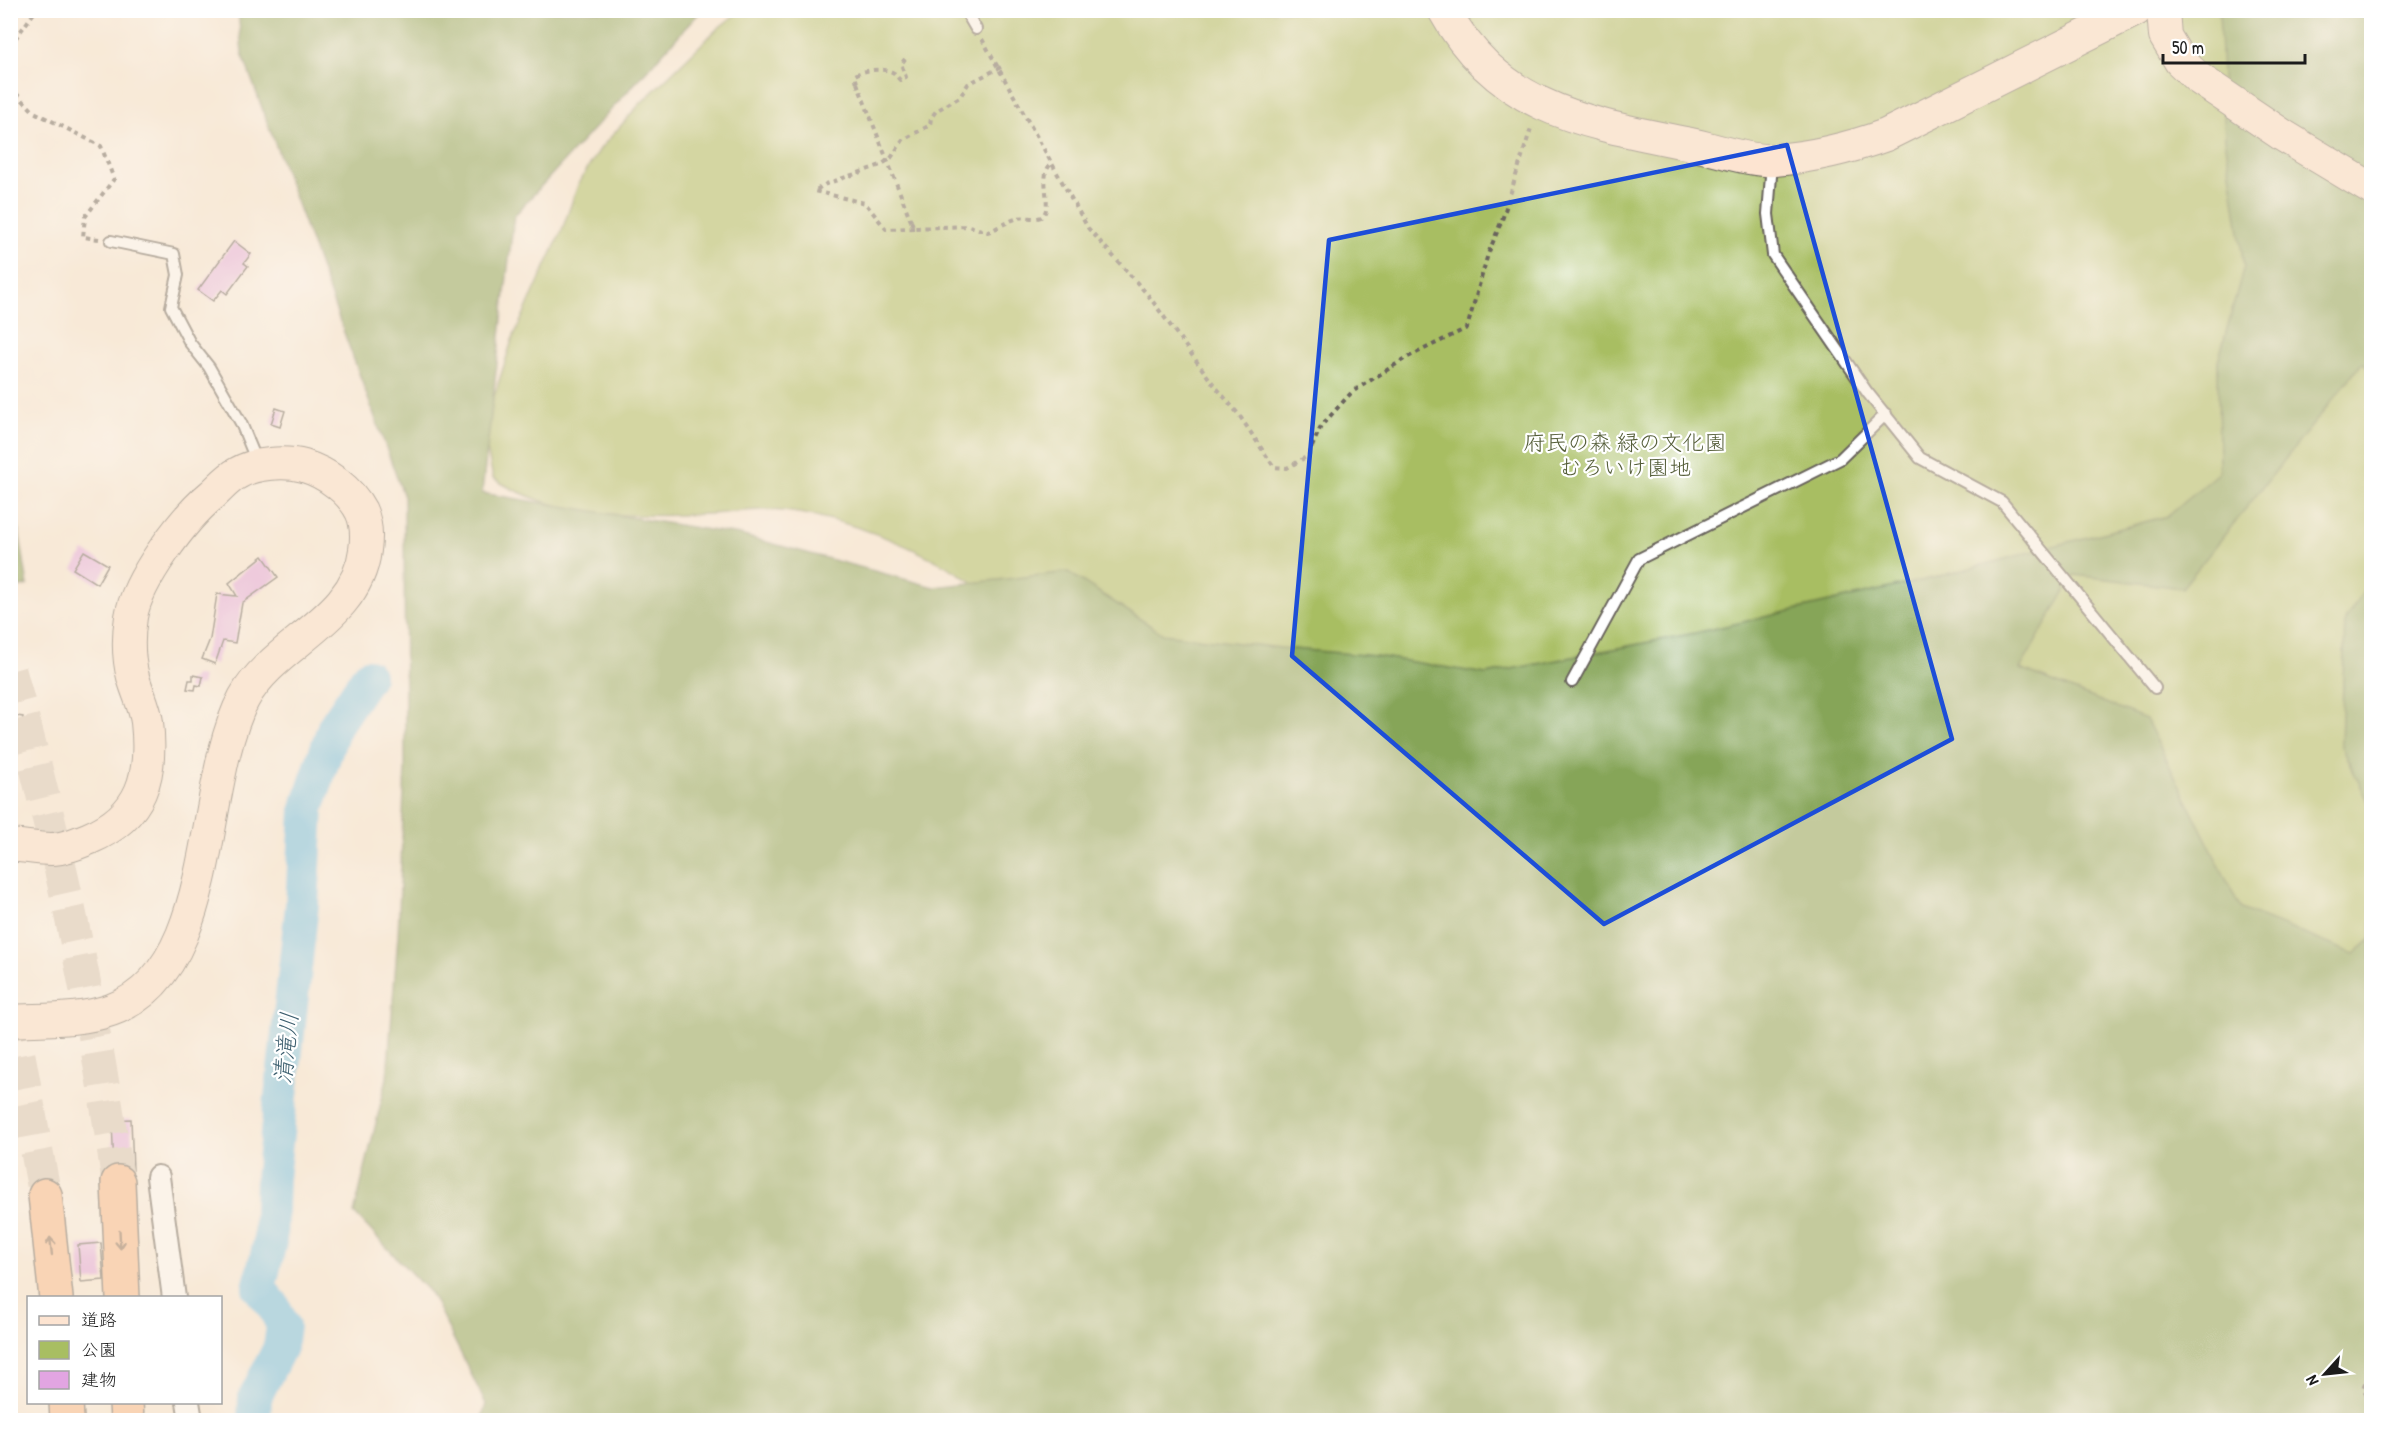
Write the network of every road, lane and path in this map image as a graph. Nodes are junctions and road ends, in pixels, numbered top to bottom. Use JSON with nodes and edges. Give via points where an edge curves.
{"nodes":[{"id":1,"x":36,"y":10,"type":"edge"},
{"id":2,"x":965,"y":10,"type":"edge"},
{"id":3,"x":1444,"y":10,"type":"edge"},
{"id":4,"x":2136,"y":10,"type":"edge"},
{"id":5,"x":2163,"y":10,"type":"edge"},
{"id":6,"x":976,"y":29,"type":"joint"},
{"id":7,"x":10,"y":46,"type":"edge"},
{"id":8,"x":905,"y":59,"type":"dead end"},
{"id":9,"x":1001,"y":67,"type":"junction"},
{"id":10,"x":10,"y":87,"type":"edge"},
{"id":11,"x":1538,"y":104,"type":"junction"},
{"id":12,"x":1773,"y":160,"type":"junction"},
{"id":13,"x":1051,"y":164,"type":"junction"},
{"id":14,"x":2372,"y":189,"type":"edge"},
{"id":15,"x":914,"y":228,"type":"junction"},
{"id":16,"x":111,"y":241,"type":"joint"},
{"id":17,"x":1886,"y":414,"type":"junction"},
{"id":18,"x":258,"y":465,"type":"junction"},
{"id":19,"x":1572,"y":682,"type":"dead end"},
{"id":20,"x":2155,"y":688,"type":"dead end"},
{"id":21,"x":10,"y":845,"type":"edge"},
{"id":22,"x":10,"y":1021,"type":"edge"},
{"id":23,"x":158,"y":1177,"type":"dead end"},
{"id":24,"x":118,"y":1182,"type":"tunnel mouth"},
{"id":25,"x":45,"y":1195,"type":"tunnel mouth"},
{"id":26,"x":56,"y":1296,"type":"edge"},
{"id":27,"x":123,"y":1296,"type":"edge"},
{"id":28,"x":174,"y":1296,"type":"edge"},
{"id":29,"x":2372,"y":1366,"type":"edge"},
{"id":30,"x":2372,"y":1403,"type":"edge"},
{"id":31,"x":66,"y":1404,"type":"edge"},
{"id":32,"x":126,"y":1404,"type":"edge"},
{"id":33,"x":188,"y":1404,"type":"edge"},
{"id":34,"x":67,"y":1420,"type":"edge"},
{"id":35,"x":127,"y":1420,"type":"edge"},
{"id":36,"x":191,"y":1420,"type":"edge"}],
"edges":[{"from":1,"to":7,"type":"path"},
{"from":2,"to":6,"type":"lane"},
{"from":3,"to":11,"type":"street","via":[[1477,58]]},
{"from":4,"to":12,"type":"street","via":[[1886,135],[1854,147]]},
{"from":5,"to":14,"type":"street","via":[[2165,36],[2180,61],[2198,78]]},
{"from":6,"to":9,"type":"path"},
{"from":8,"to":15,"type":"path","bridge":true,"via":[[901,64],[906,77],[900,80],[894,73],[879,70],[855,75]]},
{"from":9,"to":13,"type":"path"},
{"from":9,"to":15,"type":"path","via":[[968,84],[960,97],[936,111],[930,125],[903,140],[891,158],[814,191],[865,203],[886,229]]},
{"from":10,"to":16,"type":"path","via":[[34,112],[101,146],[114,179],[85,217],[83,237]]},
{"from":11,"to":12,"type":"street","via":[[1583,121]]},
{"from":11,"to":13,"type":"path","via":[[1467,328],[1406,358],[1352,392],[1321,426],[1308,456],[1287,468],[1274,467],[1148,295],[1088,228]]},
{"from":12,"to":17,"type":"lane","via":[[1768,214],[1773,255]]},
{"from":13,"to":15,"type":"path","via":[[1044,179],[1047,204],[1039,218],[1018,218],[988,232],[969,226]]},
{"from":16,"to":18,"type":"lane","via":[[174,254],[178,276],[171,307],[241,423]]},
{"from":17,"to":19,"type":"lane","via":[[1840,459],[1639,559]]},
{"from":17,"to":20,"type":"lane","via":[[1920,458],[2002,502]]},
{"from":18,"to":21,"type":"street","via":[[237,473],[203,502],[152,567],[137,594],[131,614],[130,657],[147,718],[148,746],[143,789],[132,810],[103,833],[75,844],[53,849]]},
{"from":18,"to":22,"type":"street","via":[[303,466],[330,479],[353,497],[368,533],[364,564],[335,610],[266,669],[244,697],[217,779],[191,916],[181,941],[153,981],[114,1009],[91,1015]]},
{"from":23,"to":28,"type":"street"},
{"from":24,"to":27,"type":"highway","one_way":true},
{"from":26,"to":25,"type":"highway","one_way":true},
{"from":29,"to":30,"type":"path","via":[[2363,1388]]},
{"from":31,"to":34,"type":"highway"},
{"from":32,"to":35,"type":"highway"},
{"from":33,"to":36,"type":"street"}]}
